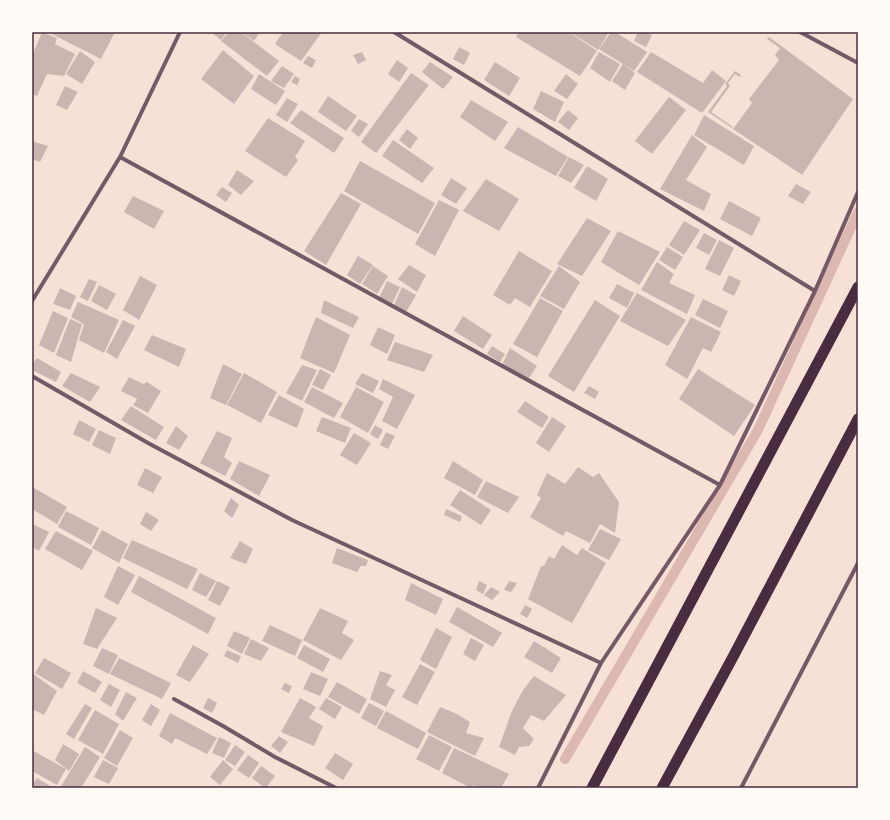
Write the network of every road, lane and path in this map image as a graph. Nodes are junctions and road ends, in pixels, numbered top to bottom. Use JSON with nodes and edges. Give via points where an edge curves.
{"nodes":[{"id":1,"x":180,"y":32,"type":"edge"},
{"id":2,"x":394,"y":32,"type":"edge"},
{"id":3,"x":800,"y":32,"type":"edge"},
{"id":4,"x":858,"y":63,"type":"edge"},
{"id":5,"x":120,"y":157,"type":"junction"},
{"id":6,"x":858,"y":192,"type":"edge"},
{"id":7,"x":858,"y":287,"type":"edge"},
{"id":8,"x":815,"y":291,"type":"junction"},
{"id":9,"x":32,"y":301,"type":"edge"},
{"id":10,"x":32,"y":376,"type":"edge"},
{"id":11,"x":858,"y":419,"type":"edge"},
{"id":12,"x":720,"y":485,"type":"junction"},
{"id":13,"x":858,"y":563,"type":"edge"},
{"id":14,"x":601,"y":663,"type":"junction"},
{"id":15,"x":174,"y":699,"type":"dead end"},
{"id":16,"x":336,"y":788,"type":"edge"},
{"id":17,"x":538,"y":788,"type":"edge"},
{"id":18,"x":592,"y":788,"type":"edge"},
{"id":19,"x":662,"y":788,"type":"edge"},
{"id":20,"x":741,"y":788,"type":"edge"}],
"edges":[{"from":1,"to":5,"type":"street"},
{"from":2,"to":8,"type":"street"},
{"from":3,"to":4,"type":"street"},
{"from":5,"to":9,"type":"street"},
{"from":5,"to":12,"type":"street"},
{"from":6,"to":8,"type":"street"},
{"from":7,"to":18,"type":"highway"},
{"from":8,"to":12,"type":"street"},
{"from":10,"to":14,"type":"street","via":[[148,443],[292,520]]},
{"from":11,"to":19,"type":"highway"},
{"from":12,"to":14,"type":"street"},
{"from":13,"to":20,"type":"street"},
{"from":14,"to":17,"type":"street"},
{"from":15,"to":16,"type":"street","via":[[275,757]]}]}
